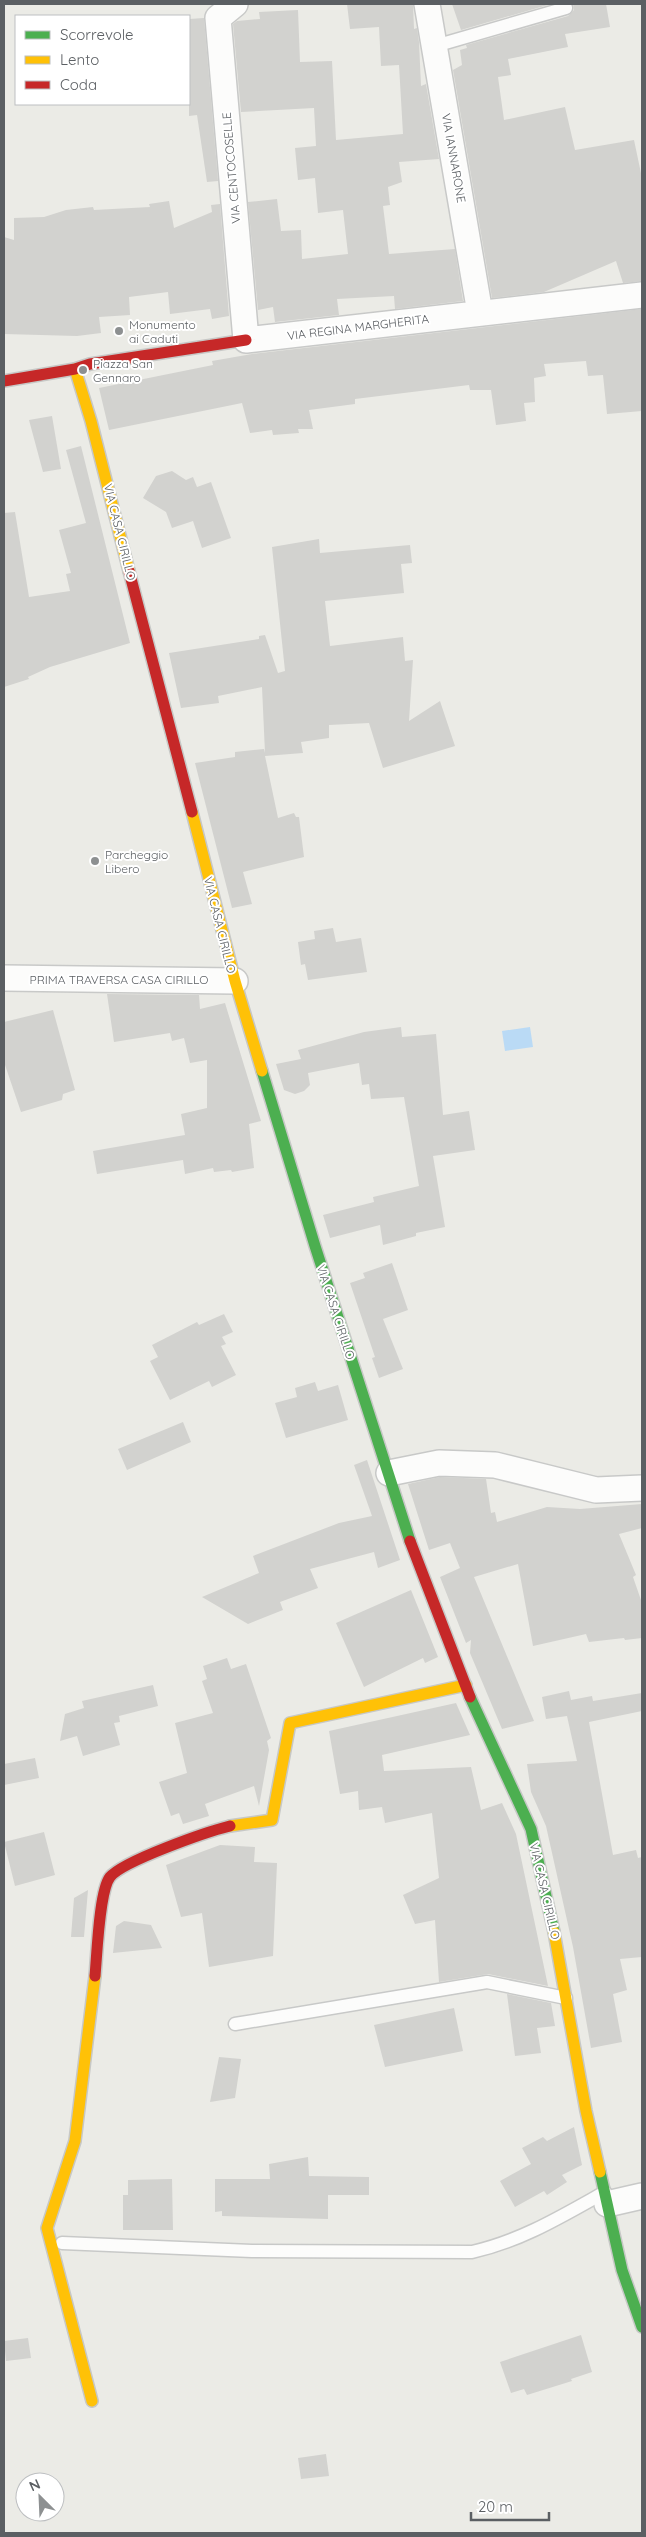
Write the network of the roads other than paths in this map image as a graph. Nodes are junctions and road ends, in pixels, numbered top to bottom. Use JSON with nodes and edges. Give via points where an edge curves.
{"nodes":[{"id":1,"x":234,"y":4,"type":"edge"},
{"id":2,"x":428,"y":4,"type":"edge"},
{"id":3,"x":564,"y":4,"type":"edge"},
{"id":4,"x":435,"y":46,"type":"junction"},
{"id":5,"x":642,"y":295,"type":"edge"},
{"id":6,"x":480,"y":313,"type":"junction"},
{"id":7,"x":246,"y":340,"type":"junction"},
{"id":8,"x":75,"y":369,"type":"junction"},
{"id":9,"x":4,"y":381,"type":"edge"},
{"id":10,"x":4,"y":978,"type":"edge"},
{"id":11,"x":235,"y":981,"type":"junction"},
{"id":12,"x":389,"y":1473,"type":"junction"},
{"id":13,"x":642,"y":1488,"type":"edge"},
{"id":14,"x":466,"y":1685,"type":"junction"},
{"id":15,"x":566,"y":1998,"type":"junction"},
{"id":16,"x":235,"y":2024,"type":"dead end"},
{"id":17,"x":642,"y":2196,"type":"edge"},
{"id":18,"x":606,"y":2198,"type":"junction"},
{"id":19,"x":62,"y":2243,"type":"dead end"},
{"id":20,"x":642,"y":2327,"type":"edge"},
{"id":21,"x":92,"y":2401,"type":"dead end"}],
"edges":[{"from":1,"to":7,"type":"street","name":"VIA CENTOCOSELLE","via":[[218,18]]},
{"from":2,"to":4,"type":"street","name":"VIA IANNARONE"},
{"from":3,"to":4,"type":"lane","via":[[566,8]]},
{"from":4,"to":6,"type":"street","name":"VIA IANNARONE"},
{"from":5,"to":6,"type":"street","name":"VIA REGINA MARGHERITA"},
{"from":6,"to":7,"type":"street","name":"VIA REGINA MARGHERITA"},
{"from":7,"to":8,"type":"street","name":"VIA REGINA MARGHERITA"},
{"from":8,"to":9,"type":"street","name":"VIA REGINA MARGHERITA"},
{"from":8,"to":11,"type":"street","name":"VIA CASA CIRILLO"},
{"from":10,"to":11,"type":"street","name":"PRIMA TRAVERSA CASA CIRILLO"},
{"from":11,"to":12,"type":"street","name":"VIA CASA CIRILLO","via":[[315,1246]]},
{"from":12,"to":13,"type":"street","via":[[439,1463],[495,1465],[596,1490]]},
{"from":12,"to":14,"type":"street","name":"VIA CASA CIRILLO","via":[[415,1557]]},
{"from":14,"to":15,"type":"street","name":"VIA CASA CIRILLO","via":[[531,1830]]},
{"from":14,"to":21,"type":"street","via":[[290,1723],[272,1820],[241,1822],[198,1834],[118,1870],[109,1878],[104,1892],[75,2141],[47,2228]]},
{"from":15,"to":16,"type":"lane","via":[[488,1982]]},
{"from":15,"to":18,"type":"street","name":"VIA CASA CIRILLO","via":[[586,2111]]},
{"from":17,"to":18,"type":"street"},
{"from":18,"to":19,"type":"lane","via":[[530,2233],[472,2252],[252,2251]]},
{"from":18,"to":20,"type":"street","name":"VIA CASA CIRILLO","via":[[622,2270]]}]}
